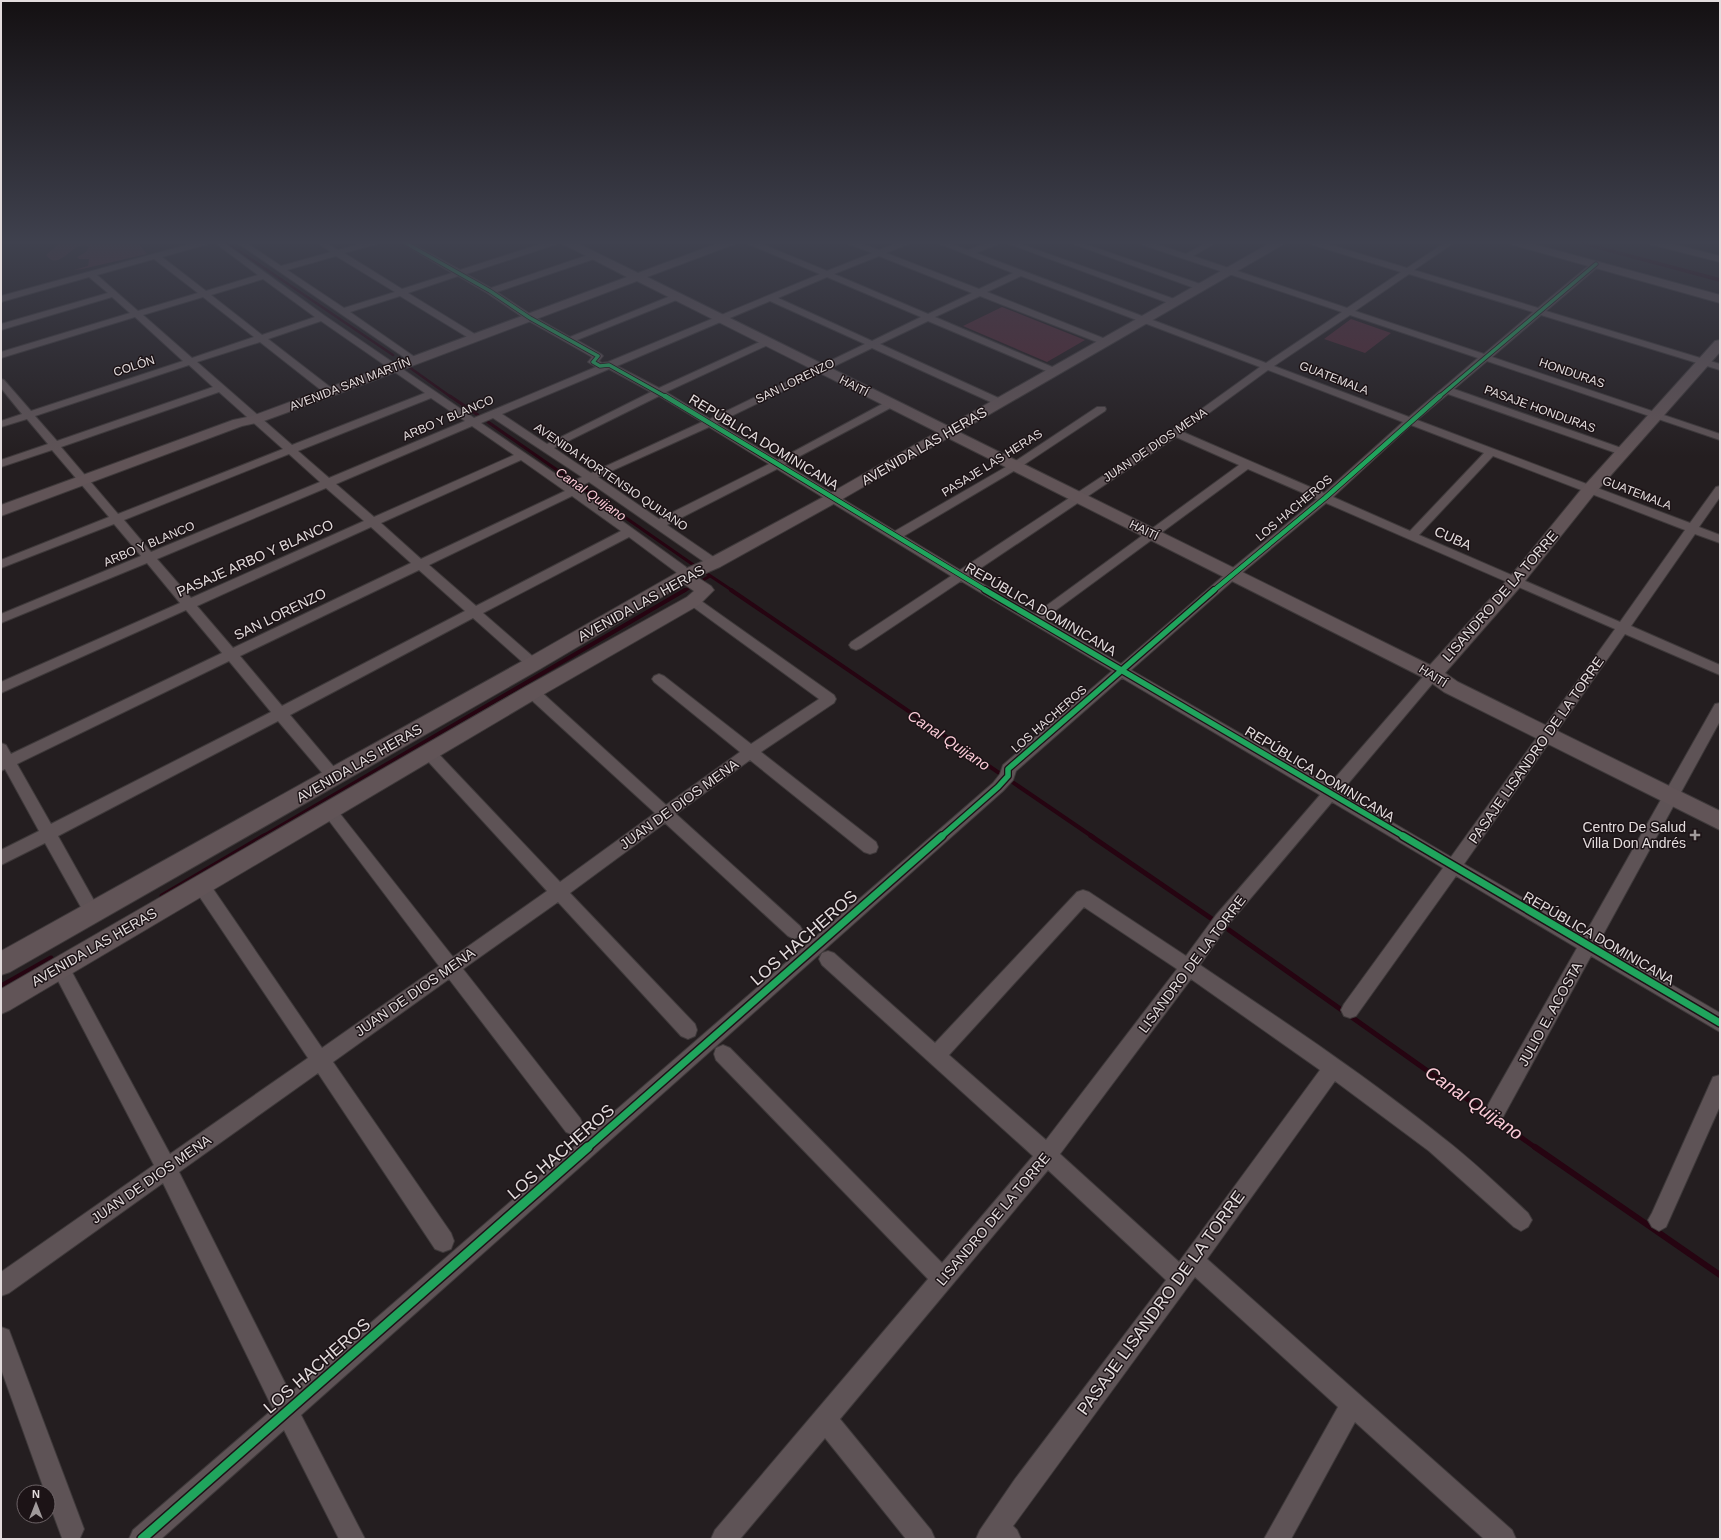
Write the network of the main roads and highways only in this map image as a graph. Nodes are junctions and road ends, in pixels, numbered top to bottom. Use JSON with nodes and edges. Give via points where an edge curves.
{"nodes":[{"id":1,"x":530,"y":314,"type":"edge"},
{"id":2,"x":709,"y":314,"type":"edge"},
{"id":3,"x":1153,"y":314,"type":"edge"},
{"id":4,"x":1720,"y":344,"type":"edge"},
{"id":5,"x":947,"y":432,"type":"junction"},
{"id":6,"x":1,"y":511,"type":"edge"},
{"id":7,"x":684,"y":576,"type":"junction"},
{"id":8,"x":1433,"y":674,"type":"junction"},
{"id":9,"x":1720,"y":821,"type":"edge"},
{"id":10,"x":1,"y":964,"type":"edge"},
{"id":11,"x":1,"y":1002,"type":"edge"}],
"edges":[{"from":1,"to":6,"type":"main road","name":"AVENIDA SAN MARTÍN"},
{"from":2,"to":5,"type":"main road","name":"HAITÍ"},
{"from":3,"to":5,"type":"main road","name":"AVENIDA LAS HERAS"},
{"from":4,"to":8,"type":"main road","name":"LISANDRO DE LA TORRE","via":[[1590,489],[1515,582]]},
{"from":5,"to":7,"type":"main road","name":"AVENIDA LAS HERAS","via":[[833,498],[714,563]]},
{"from":5,"to":8,"type":"main road","name":"HAITÍ"},
{"from":7,"to":10,"type":"main road","name":"AVENIDA LAS HERAS"},
{"from":7,"to":11,"type":"main road","name":"AVENIDA LAS HERAS","via":[[699,595]]},
{"from":8,"to":9,"type":"main road","name":"HAITÍ","via":[[1452,687]]}]}
